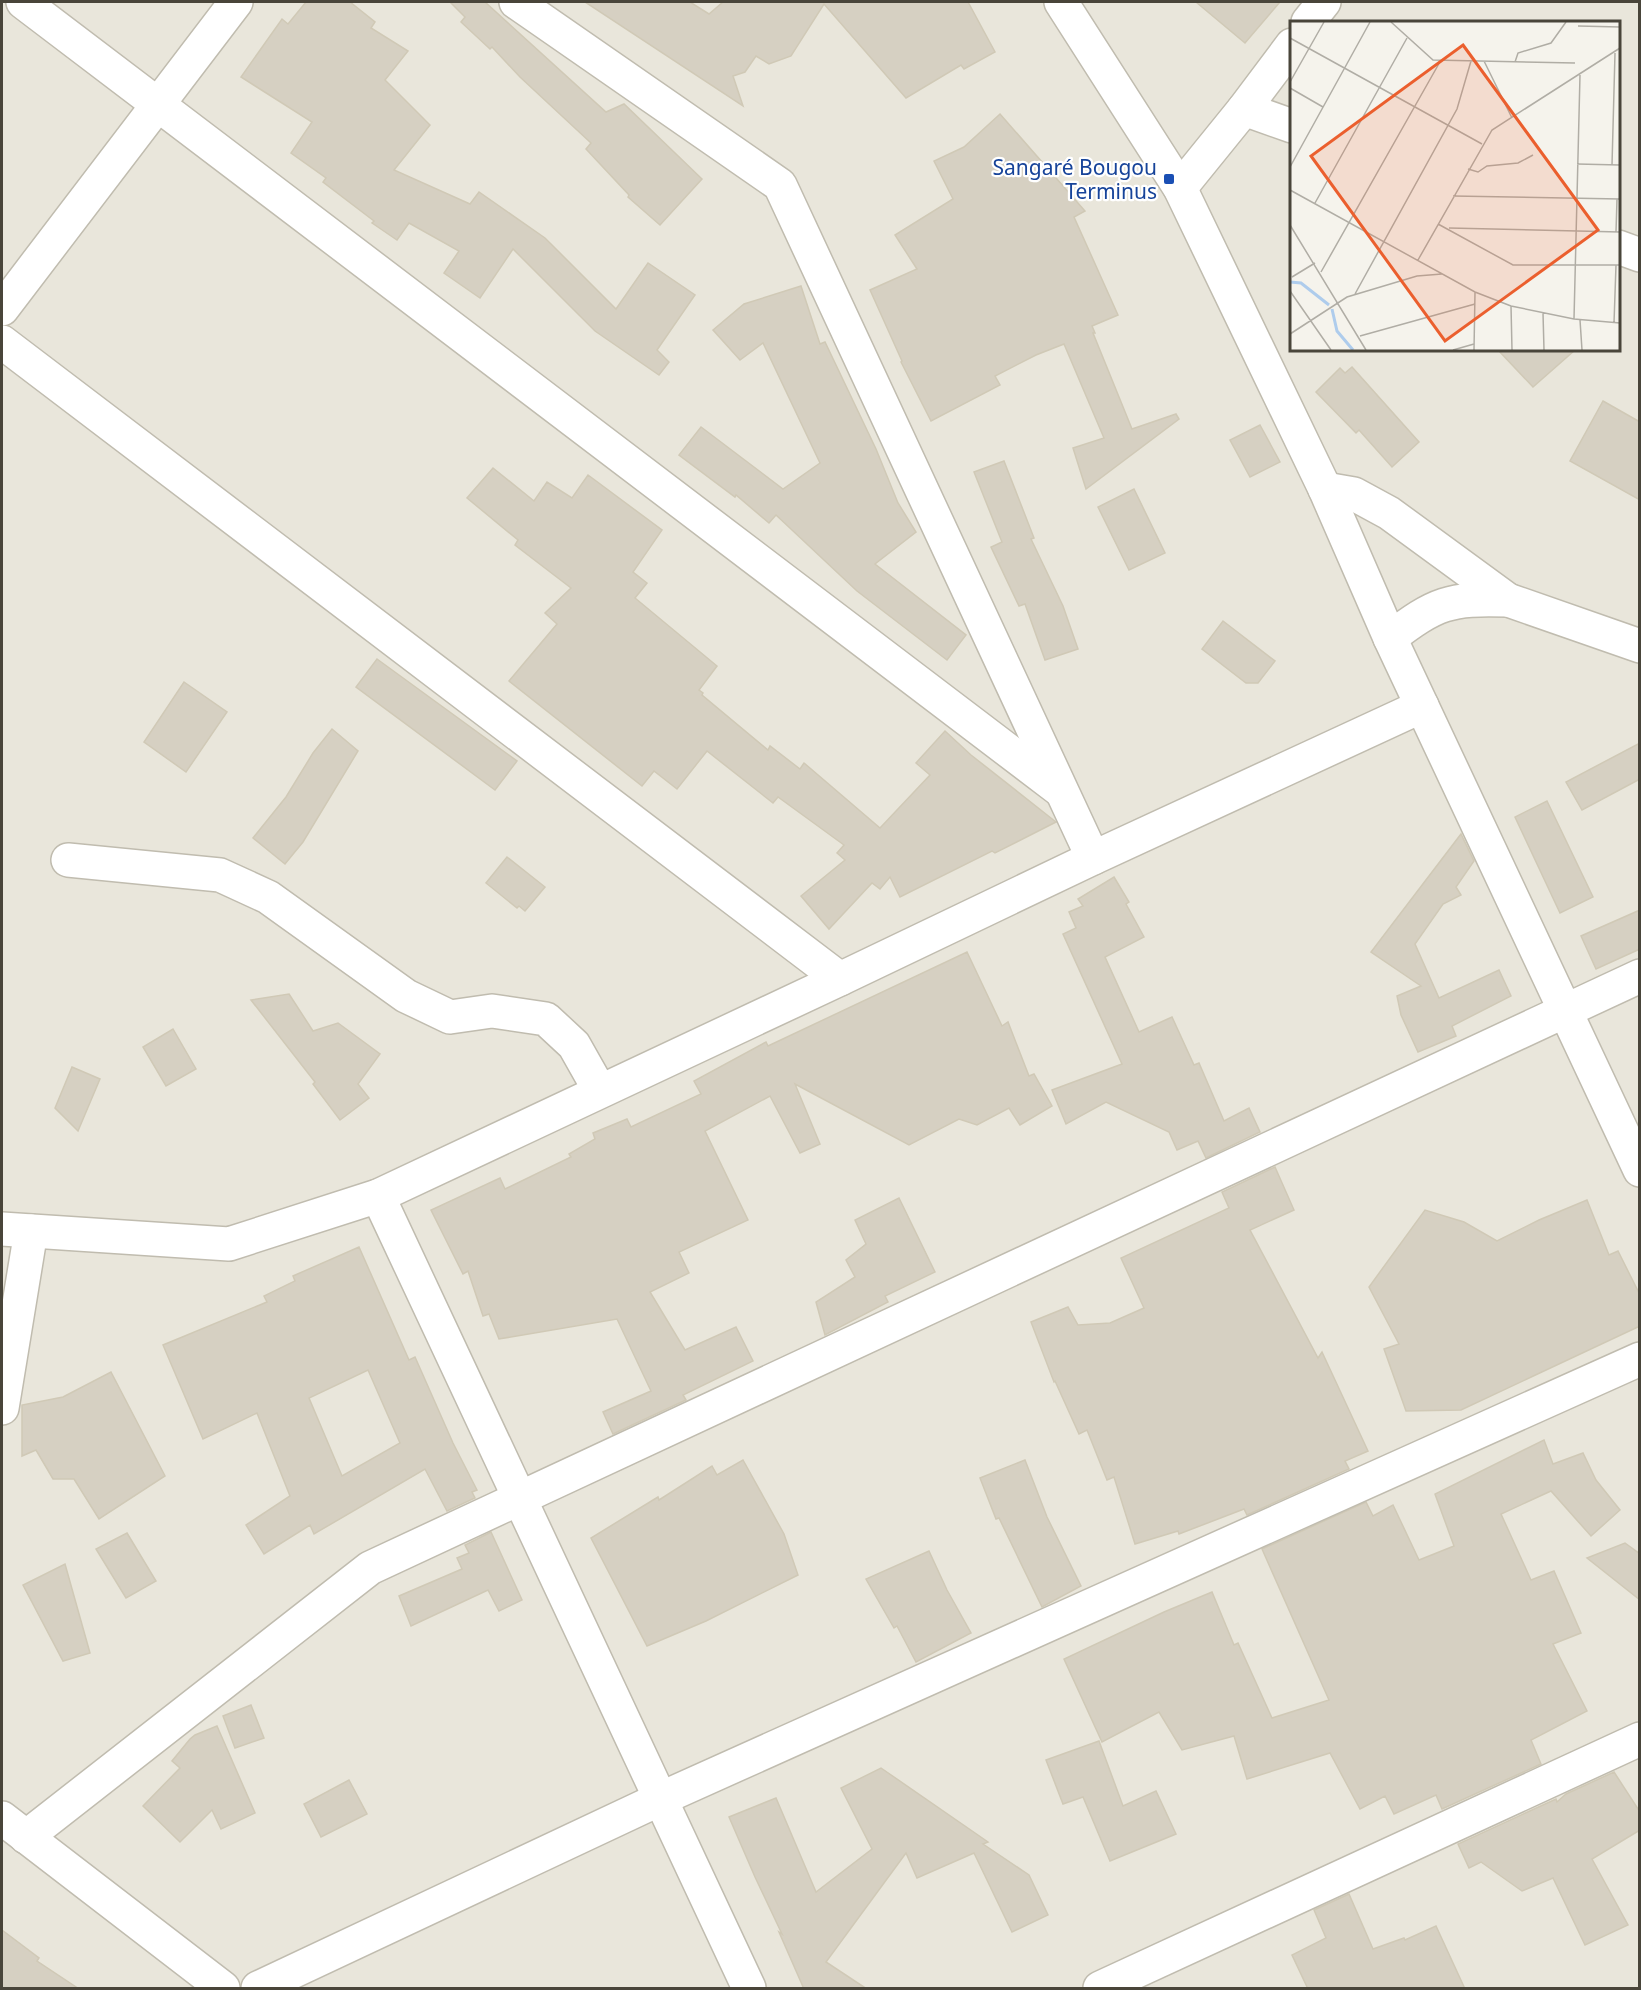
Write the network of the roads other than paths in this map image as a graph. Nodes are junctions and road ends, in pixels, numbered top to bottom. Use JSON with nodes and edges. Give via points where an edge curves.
{"nodes":[{"id":1,"x":23,"y":2,"type":"edge"},
{"id":2,"x":236,"y":2,"type":"edge"},
{"id":3,"x":516,"y":2,"type":"edge"},
{"id":4,"x":1061,"y":2,"type":"edge"},
{"id":5,"x":1324,"y":2,"type":"edge"},
{"id":6,"x":1309,"y":21,"type":"edge"},
{"id":7,"x":1290,"y":48,"type":"edge"},
{"id":8,"x":158,"y":104,"type":"junction"},
{"id":9,"x":1244,"y":109,"type":"junction"},
{"id":10,"x":1290,"y":125,"type":"edge"},
{"id":11,"x":1180,"y":188,"type":"junction"},
{"id":12,"x":1620,"y":248,"type":"edge"},
{"id":13,"x":1640,"y":255,"type":"edge"},
{"id":14,"x":2,"y":309,"type":"edge"},
{"id":15,"x":2,"y":342,"type":"edge"},
{"id":16,"x":1325,"y":489,"type":"junction"},
{"id":17,"x":1508,"y":600,"type":"junction"},
{"id":18,"x":1390,"y":638,"type":"junction"},
{"id":19,"x":1640,"y":646,"type":"edge"},
{"id":20,"x":1422,"y":706,"type":"junction"},
{"id":21,"x":1060,"y":790,"type":"junction"},
{"id":22,"x":1092,"y":858,"type":"junction"},
{"id":23,"x":68,"y":860,"type":"dead end"},
{"id":24,"x":1640,"y":976,"type":"edge"},
{"id":25,"x":840,"y":979,"type":"junction"},
{"id":26,"x":1565,"y":1012,"type":"junction"},
{"id":27,"x":600,"y":1091,"type":"junction"},
{"id":28,"x":1640,"y":1170,"type":"edge"},
{"id":29,"x":378,"y":1196,"type":"junction"},
{"id":30,"x":16,"y":1230,"type":"edge"},
{"id":31,"x":1640,"y":1359,"type":"edge"},
{"id":32,"x":2,"y":1408,"type":"edge"},
{"id":33,"x":520,"y":1498,"type":"junction"},
{"id":34,"x":1640,"y":1739,"type":"edge"},
{"id":35,"x":660,"y":1798,"type":"junction"},
{"id":36,"x":14,"y":1827,"type":"edge"},
{"id":37,"x":223,"y":1989,"type":"edge"},
{"id":38,"x":258,"y":1989,"type":"edge"},
{"id":39,"x":749,"y":1989,"type":"edge"},
{"id":40,"x":1100,"y":1989,"type":"edge"}],
"edges":[{"from":1,"to":8,"type":"street"},
{"from":2,"to":8,"type":"street"},
{"from":3,"to":21,"type":"street","via":[[780,185]]},
{"from":4,"to":11,"type":"street"},
{"from":5,"to":6,"type":"street"},
{"from":7,"to":9,"type":"street"},
{"from":8,"to":14,"type":"street"},
{"from":8,"to":21,"type":"street"},
{"from":9,"to":10,"type":"street"},
{"from":9,"to":11,"type":"street"},
{"from":11,"to":16,"type":"street"},
{"from":12,"to":13,"type":"street"},
{"from":15,"to":25,"type":"street"},
{"from":16,"to":17,"type":"street","via":[[1354,494],[1389,513]]},
{"from":16,"to":18,"type":"street"},
{"from":17,"to":18,"type":"street","via":[[1473,599],[1436,607]]},
{"from":17,"to":19,"type":"street"},
{"from":18,"to":20,"type":"street"},
{"from":20,"to":22,"type":"street"},
{"from":20,"to":26,"type":"street"},
{"from":21,"to":22,"type":"street"},
{"from":22,"to":25,"type":"street"},
{"from":23,"to":27,"type":"street","via":[[219,875],[268,897],[406,996],[450,1017],[492,1011],[546,1019],[574,1045]]},
{"from":24,"to":26,"type":"street"},
{"from":25,"to":27,"type":"street"},
{"from":26,"to":28,"type":"street"},
{"from":26,"to":33,"type":"street"},
{"from":27,"to":29,"type":"street"},
{"from":29,"to":30,"type":"street","via":[[229,1244]]},
{"from":29,"to":33,"type":"street"},
{"from":30,"to":32,"type":"street"},
{"from":31,"to":35,"type":"street"},
{"from":33,"to":35,"type":"street"},
{"from":33,"to":36,"type":"street","via":[[370,1568]]},
{"from":34,"to":40,"type":"street"},
{"from":35,"to":38,"type":"street"},
{"from":35,"to":39,"type":"street"},
{"from":36,"to":37,"type":"street"}]}
